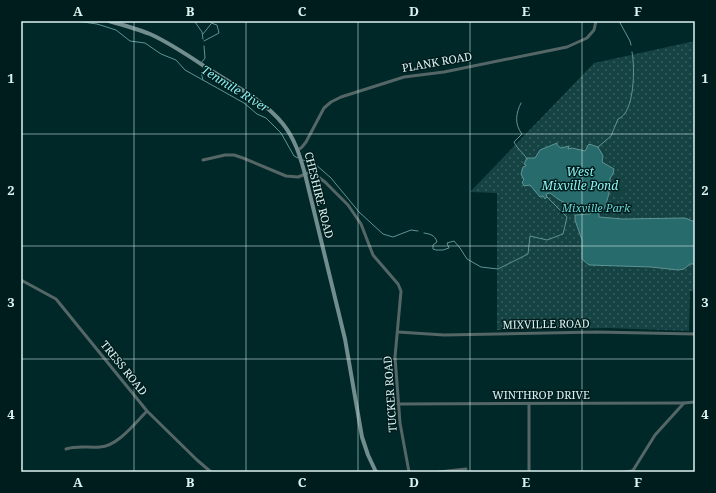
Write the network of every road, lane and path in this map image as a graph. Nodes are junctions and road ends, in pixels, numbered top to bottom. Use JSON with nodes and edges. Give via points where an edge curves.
{"nodes":[{"id":1,"x":109,"y":21,"type":"edge"},
{"id":2,"x":596,"y":21,"type":"edge"},
{"id":3,"x":298,"y":150,"type":"junction"},
{"id":4,"x":203,"y":160,"type":"dead end"},
{"id":5,"x":305,"y":174,"type":"junction"},
{"id":6,"x":21,"y":280,"type":"edge"},
{"id":7,"x":398,"y":332,"type":"junction"},
{"id":8,"x":695,"y":334,"type":"edge"},
{"id":9,"x":695,"y":402,"type":"edge"},
{"id":10,"x":684,"y":403,"type":"junction"},
{"id":11,"x":398,"y":404,"type":"junction"},
{"id":12,"x":529,"y":404,"type":"junction"},
{"id":13,"x":147,"y":411,"type":"junction"},
{"id":14,"x":66,"y":449,"type":"dead end"},
{"id":15,"x":466,"y":469,"type":"dead end"},
{"id":16,"x":211,"y":472,"type":"edge"},
{"id":17,"x":376,"y":472,"type":"edge"},
{"id":18,"x":409,"y":472,"type":"edge"},
{"id":19,"x":439,"y":472,"type":"edge"},
{"id":20,"x":529,"y":472,"type":"edge"},
{"id":21,"x":625,"y":472,"type":"edge"},
{"id":22,"x":632,"y":472,"type":"edge"}],
"edges":[{"from":1,"to":3,"type":"main road","name":"CHESHIRE ROAD","via":[[150,34],[167,43],[260,102],[283,124]]},
{"from":2,"to":3,"type":"street","name":"PLANK ROAD","via":[[594,30],[587,38],[567,47],[444,72],[404,77],[341,97],[324,108],[306,142]]},
{"from":3,"to":5,"type":"main road","name":"CHESHIRE ROAD"},
{"from":4,"to":5,"type":"street","via":[[234,155],[286,176],[298,177]]},
{"from":5,"to":7,"type":"street","name":"TUCKER ROAD","via":[[311,174],[325,182],[348,205],[361,224],[373,255],[398,284],[401,291]]},
{"from":5,"to":17,"type":"main road","name":"CHESHIRE ROAD","via":[[345,338],[362,437]]},
{"from":6,"to":13,"type":"street","name":"TRESS ROAD","via":[[56,299]]},
{"from":7,"to":8,"type":"street","name":"MIXVILLE ROAD","via":[[444,335],[596,332]]},
{"from":7,"to":11,"type":"street","name":"TUCKER ROAD","via":[[395,357]]},
{"from":9,"to":10,"type":"street","name":"WINTHROP DRIVE"},
{"from":10,"to":12,"type":"street","name":"WINTHROP DRIVE"},
{"from":10,"to":22,"type":"street","via":[[655,435]]},
{"from":11,"to":12,"type":"street","name":"WINTHROP DRIVE"},
{"from":11,"to":18,"type":"street","name":"TUCKER ROAD"},
{"from":12,"to":20,"type":"street"},
{"from":13,"to":14,"type":"street","via":[[120,438],[108,446],[74,446]]},
{"from":13,"to":16,"type":"street","name":"TRESS ROAD"},
{"from":15,"to":19,"type":"street"},
{"from":21,"to":22,"type":"street"}]}
